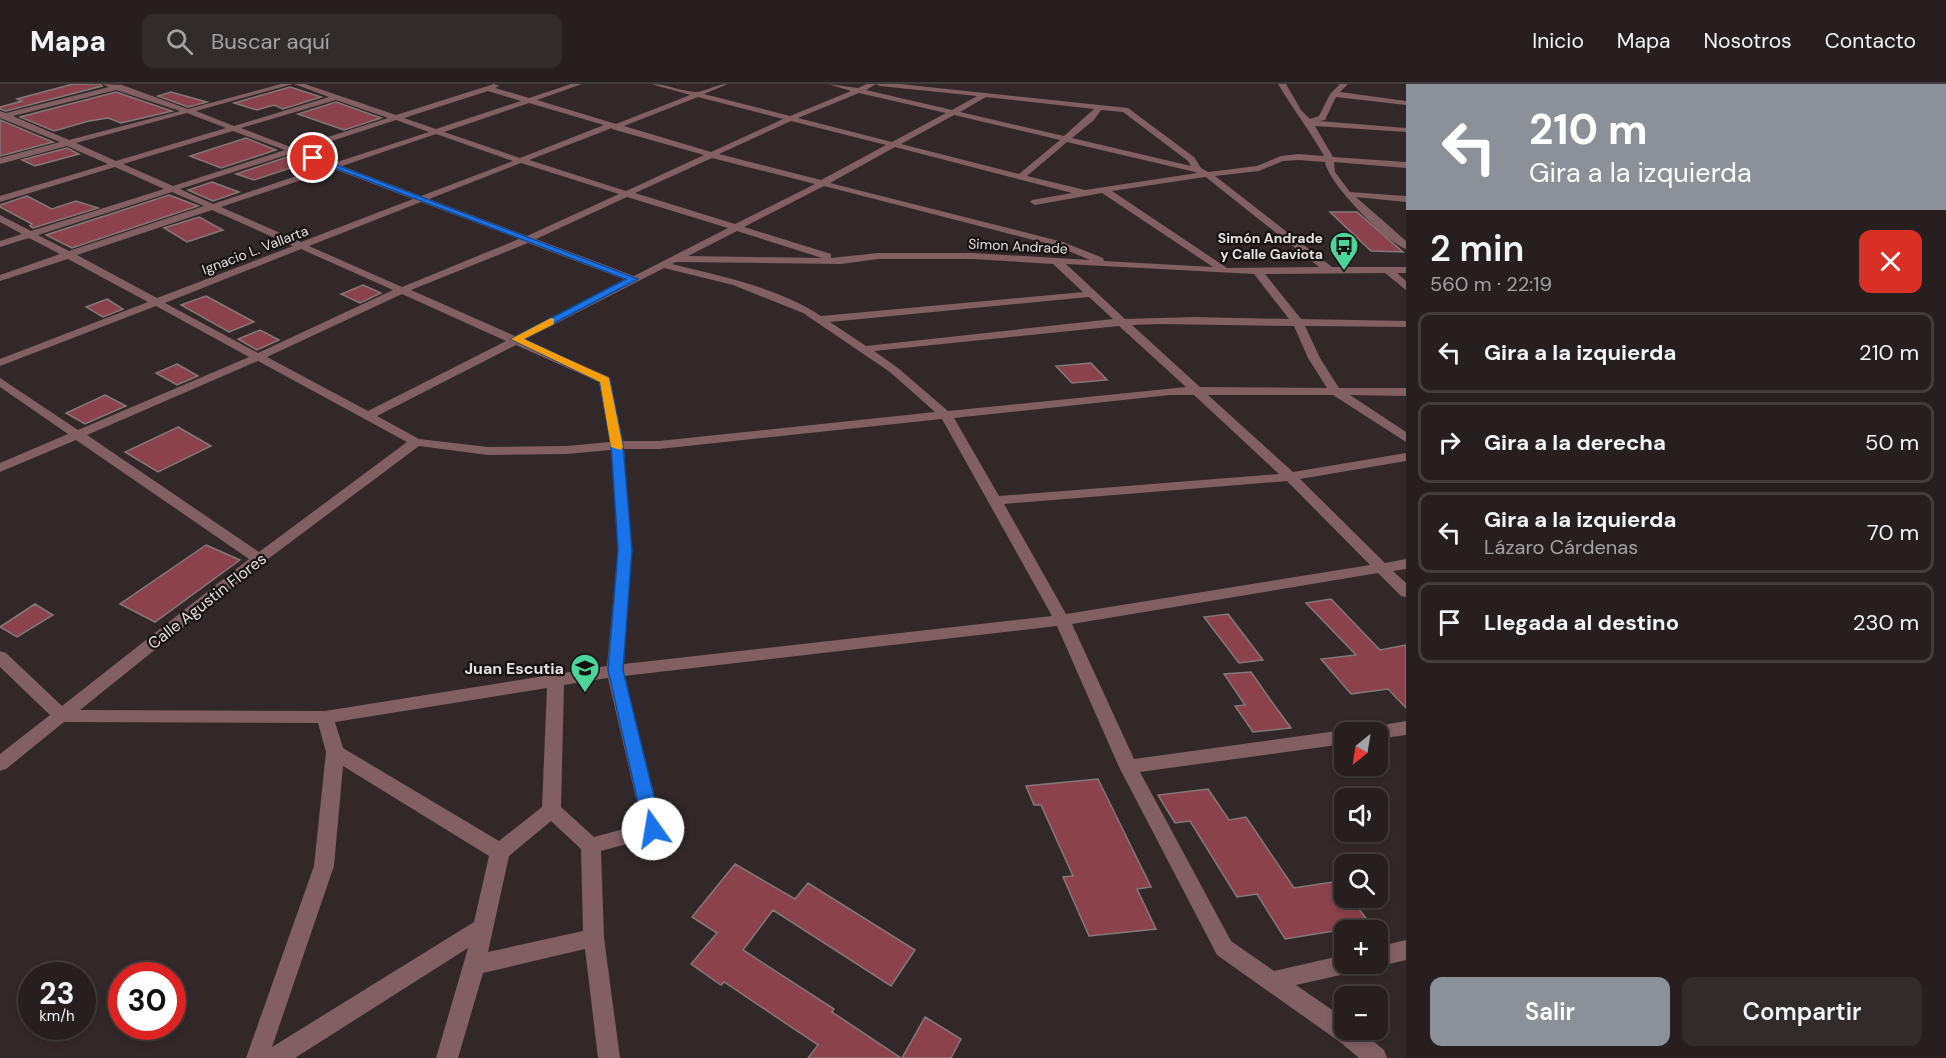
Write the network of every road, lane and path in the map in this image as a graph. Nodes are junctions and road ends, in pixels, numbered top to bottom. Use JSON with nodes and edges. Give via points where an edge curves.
{"nodes":[{"id":1,"x":106,"y":84,"type":"edge"},
{"id":2,"x":131,"y":84,"type":"edge"},
{"id":3,"x":289,"y":84,"type":"edge"},
{"id":4,"x":298,"y":84,"type":"edge"},
{"id":5,"x":501,"y":84,"type":"edge"},
{"id":6,"x":578,"y":84,"type":"edge"},
{"id":7,"x":655,"y":84,"type":"edge"},
{"id":8,"x":724,"y":84,"type":"edge"},
{"id":9,"x":832,"y":84,"type":"edge"},
{"id":10,"x":873,"y":84,"type":"edge"},
{"id":11,"x":880,"y":84,"type":"edge"},
{"id":12,"x":1282,"y":84,"type":"edge"},
{"id":13,"x":1344,"y":84,"type":"edge"},
{"id":14,"x":117,"y":88,"type":"junction"},
{"id":15,"x":487,"y":88,"type":"junction"},
{"id":16,"x":859,"y":91,"type":"junction"},
{"id":17,"x":1334,"y":94,"type":"junction"},
{"id":18,"x":698,"y":96,"type":"junction"},
{"id":19,"x":983,"y":96,"type":"junction"},
{"id":20,"x":337,"y":97,"type":"junction"},
{"id":21,"x":527,"y":101,"type":"junction"},
{"id":22,"x":1406,"y":103,"type":"edge"},
{"id":23,"x":1099,"y":107,"type":"junction"},
{"id":24,"x":188,"y":111,"type":"junction"},
{"id":25,"x":955,"y":114,"type":"junction"},
{"id":26,"x":2,"y":115,"type":"edge"},
{"id":27,"x":394,"y":117,"type":"junction"},
{"id":28,"x":789,"y":119,"type":"junction"},
{"id":29,"x":1309,"y":123,"type":"junction"},
{"id":30,"x":612,"y":126,"type":"junction"},
{"id":31,"x":234,"y":128,"type":"junction"},
{"id":32,"x":1406,"y":130,"type":"edge"},
{"id":33,"x":434,"y":131,"type":"junction"},
{"id":34,"x":1066,"y":138,"type":"junction"},
{"id":35,"x":67,"y":143,"type":"junction"},
{"id":36,"x":892,"y":145,"type":"junction"},
{"id":37,"x":292,"y":150,"type":"junction"},
{"id":38,"x":712,"y":155,"type":"junction"},
{"id":39,"x":1329,"y":158,"type":"junction"},
{"id":40,"x":519,"y":160,"type":"junction"},
{"id":41,"x":0,"y":161,"type":"edge"},
{"id":42,"x":113,"y":163,"type":"junction"},
{"id":43,"x":335,"y":165,"type":"junction"},
{"id":44,"x":1406,"y":165,"type":"edge"},
{"id":45,"x":1198,"y":170,"type":"junction"},
{"id":46,"x":1210,"y":176,"type":"junction"},
{"id":47,"x":1020,"y":177,"type":"junction"},
{"id":48,"x":821,"y":184,"type":"junction"},
{"id":49,"x":171,"y":189,"type":"junction"},
{"id":50,"x":1103,"y":189,"type":"junction"},
{"id":51,"x":1084,"y":193,"type":"junction"},
{"id":52,"x":627,"y":194,"type":"junction"},
{"id":53,"x":1347,"y":194,"type":"junction"},
{"id":54,"x":0,"y":199,"type":"edge"},
{"id":55,"x":423,"y":199,"type":"junction"},
{"id":56,"x":1406,"y":199,"type":"edge"},
{"id":57,"x":1035,"y":202,"type":"dead end"},
{"id":58,"x":211,"y":207,"type":"junction"},
{"id":59,"x":0,"y":218,"type":"edge"},
{"id":60,"x":733,"y":227,"type":"junction"},
{"id":61,"x":32,"y":234,"type":"junction"},
{"id":62,"x":528,"y":238,"type":"junction"},
{"id":63,"x":0,"y":244,"type":"edge"},
{"id":64,"x":303,"y":246,"type":"junction"},
{"id":65,"x":1406,"y":246,"type":"edge"},
{"id":66,"x":68,"y":253,"type":"junction"},
{"id":67,"x":676,"y":259,"type":"junction"},
{"id":68,"x":841,"y":261,"type":"junction"},
{"id":69,"x":1057,"y":262,"type":"junction"},
{"id":70,"x":1110,"y":264,"type":"junction"},
{"id":71,"x":662,"y":265,"type":"junction"},
{"id":72,"x":1329,"y":270,"type":"junction"},
{"id":73,"x":1389,"y":270,"type":"junction"},
{"id":74,"x":1406,"y":270,"type":"edge"},
{"id":75,"x":1226,"y":271,"type":"junction"},
{"id":76,"x":1258,"y":272,"type":"junction"},
{"id":77,"x":0,"y":278,"type":"edge"},
{"id":78,"x":633,"y":279,"type":"junction"},
{"id":79,"x":1406,"y":287,"type":"edge"},
{"id":80,"x":403,"y":290,"type":"junction"},
{"id":81,"x":1092,"y":294,"type":"junction"},
{"id":82,"x":159,"y":301,"type":"junction"},
{"id":83,"x":822,"y":319,"type":"junction"},
{"id":84,"x":1124,"y":322,"type":"junction"},
{"id":85,"x":1298,"y":323,"type":"junction"},
{"id":86,"x":1406,"y":324,"type":"edge"},
{"id":87,"x":516,"y":339,"type":"junction"},
{"id":88,"x":865,"y":349,"type":"junction"},
{"id":89,"x":256,"y":358,"type":"junction"},
{"id":90,"x":0,"y":363,"type":"edge"},
{"id":91,"x":0,"y":382,"type":"edge"},
{"id":92,"x":1194,"y":390,"type":"junction"},
{"id":93,"x":1335,"y":391,"type":"junction"},
{"id":94,"x":1406,"y":392,"type":"edge"},
{"id":95,"x":368,"y":416,"type":"junction"},
{"id":96,"x":948,"y":416,"type":"junction"},
{"id":97,"x":78,"y":435,"type":"junction"},
{"id":98,"x":1406,"y":438,"type":"edge"},
{"id":99,"x":416,"y":442,"type":"junction"},
{"id":100,"x":617,"y":445,"type":"junction"},
{"id":101,"x":1406,"y":457,"type":"edge"},
{"id":102,"x":0,"y":468,"type":"edge"},
{"id":103,"x":1290,"y":477,"type":"junction"},
{"id":104,"x":994,"y":501,"type":"junction"},
{"id":105,"x":259,"y":559,"type":"junction"},
{"id":106,"x":1406,"y":564,"type":"edge"},
{"id":107,"x":1380,"y":567,"type":"junction"},
{"id":108,"x":1406,"y":592,"type":"edge"},
{"id":109,"x":1062,"y":620,"type":"junction"},
{"id":110,"x":0,"y":657,"type":"edge"},
{"id":111,"x":615,"y":670,"type":"junction"},
{"id":112,"x":556,"y":679,"type":"junction"},
{"id":113,"x":62,"y":716,"type":"junction"},
{"id":114,"x":325,"y":717,"type":"junction"},
{"id":115,"x":1406,"y":728,"type":"edge"},
{"id":116,"x":1388,"y":730,"type":"edge"},
{"id":117,"x":1334,"y":738,"type":"edge"},
{"id":118,"x":336,"y":752,"type":"junction"},
{"id":119,"x":0,"y":764,"type":"edge"},
{"id":120,"x":1128,"y":767,"type":"junction"},
{"id":121,"x":551,"y":810,"type":"junction"},
{"id":122,"x":591,"y":846,"type":"junction"},
{"id":123,"x":500,"y":852,"type":"junction"},
{"id":124,"x":484,"y":927,"type":"junction"},
{"id":125,"x":594,"y":939,"type":"junction"},
{"id":126,"x":1406,"y":950,"type":"edge"},
{"id":127,"x":1388,"y":954,"type":"edge"},
{"id":128,"x":475,"y":965,"type":"junction"},
{"id":129,"x":1334,"y":967,"type":"edge"},
{"id":130,"x":1272,"y":981,"type":"junction"},
{"id":131,"x":257,"y":1058,"type":"edge"},
{"id":132,"x":275,"y":1058,"type":"edge"},
{"id":133,"x":447,"y":1058,"type":"edge"},
{"id":134,"x":609,"y":1058,"type":"edge"},
{"id":135,"x":1376,"y":1058,"type":"edge"}],
"edges":[{"from":1,"to":14,"type":"street"},
{"from":2,"to":14,"type":"street"},
{"from":3,"to":24,"type":"street"},
{"from":4,"to":20,"type":"street"},
{"from":5,"to":15,"type":"street"},
{"from":6,"to":21,"type":"street"},
{"from":7,"to":18,"type":"street"},
{"from":8,"to":18,"type":"street","name":"Ignacio L. Vallarta"},
{"from":9,"to":16,"type":"street"},
{"from":10,"to":16,"type":"street"},
{"from":11,"to":19,"type":"street"},
{"from":12,"to":29,"type":"street"},
{"from":13,"to":17,"type":"street"},
{"from":14,"to":24,"type":"street"},
{"from":14,"to":26,"type":"street"},
{"from":15,"to":21,"type":"street"},
{"from":15,"to":27,"type":"street"},
{"from":16,"to":25,"type":"street"},
{"from":16,"to":28,"type":"street"},
{"from":17,"to":22,"type":"street"},
{"from":17,"to":29,"type":"street","via":[[1322,117]]},
{"from":18,"to":28,"type":"street"},
{"from":18,"to":30,"type":"street","name":"Ignacio L. Vallarta"},
{"from":19,"to":23,"type":"street"},
{"from":19,"to":25,"type":"street"},
{"from":20,"to":27,"type":"street"},
{"from":20,"to":31,"type":"street"},
{"from":21,"to":30,"type":"street"},
{"from":21,"to":33,"type":"street"},
{"from":23,"to":34,"type":"street"},
{"from":23,"to":45,"type":"street","via":[[1125,110],[1191,159]]},
{"from":24,"to":31,"type":"street"},
{"from":24,"to":35,"type":"street"},
{"from":25,"to":34,"type":"street"},
{"from":25,"to":36,"type":"street"},
{"from":26,"to":35,"type":"street"},
{"from":27,"to":33,"type":"street"},
{"from":27,"to":37,"type":"street"},
{"from":28,"to":36,"type":"street"},
{"from":28,"to":38,"type":"street"},
{"from":29,"to":32,"type":"street"},
{"from":29,"to":39,"type":"street"},
{"from":30,"to":38,"type":"street"},
{"from":30,"to":40,"type":"street","name":"Ignacio L. Vallarta"},
{"from":31,"to":37,"type":"street"},
{"from":31,"to":42,"type":"street"},
{"from":33,"to":40,"type":"street"},
{"from":33,"to":43,"type":"street"},
{"from":34,"to":45,"type":"street"},
{"from":34,"to":47,"type":"street"},
{"from":35,"to":41,"type":"street"},
{"from":35,"to":42,"type":"street"},
{"from":36,"to":47,"type":"street"},
{"from":36,"to":48,"type":"street"},
{"from":37,"to":43,"type":"street"},
{"from":37,"to":49,"type":"street"},
{"from":38,"to":48,"type":"street"},
{"from":38,"to":52,"type":"street"},
{"from":39,"to":44,"type":"street"},
{"from":39,"to":46,"type":"street","via":[[1281,159],[1259,168]]},
{"from":39,"to":53,"type":"street","via":[[1331,172]]},
{"from":40,"to":52,"type":"street"},
{"from":40,"to":55,"type":"street","name":"Ignacio L. Vallarta"},
{"from":42,"to":49,"type":"street"},
{"from":42,"to":54,"type":"street"},
{"from":43,"to":55,"type":"street"},
{"from":43,"to":58,"type":"street"},
{"from":45,"to":46,"type":"street"},
{"from":46,"to":50,"type":"street"},
{"from":46,"to":72,"type":"street"},
{"from":47,"to":51,"type":"street"},
{"from":48,"to":60,"type":"street"},
{"from":48,"to":70,"type":"street","via":[[1060,244]]},
{"from":49,"to":58,"type":"street"},
{"from":49,"to":61,"type":"street"},
{"from":50,"to":51,"type":"street"},
{"from":50,"to":75,"type":"street"},
{"from":51,"to":57,"type":"street"},
{"from":52,"to":60,"type":"street"},
{"from":52,"to":62,"type":"street"},
{"from":53,"to":56,"type":"street"},
{"from":53,"to":65,"type":"street"},
{"from":55,"to":62,"type":"street"},
{"from":55,"to":64,"type":"street","name":"Ignacio L. Vallarta"},
{"from":58,"to":64,"type":"street"},
{"from":58,"to":66,"type":"street"},
{"from":59,"to":61,"type":"street"},
{"from":60,"to":67,"type":"street"},
{"from":60,"to":68,"type":"street"},
{"from":61,"to":63,"type":"street"},
{"from":61,"to":66,"type":"street"},
{"from":62,"to":78,"type":"street"},
{"from":62,"to":80,"type":"street"},
{"from":64,"to":80,"type":"street"},
{"from":64,"to":82,"type":"street","name":"Ignacio L. Vallarta"},
{"from":66,"to":77,"type":"street"},
{"from":66,"to":82,"type":"street"},
{"from":67,"to":68,"type":"street","name":"Simon Andrade"},
{"from":67,"to":71,"type":"street","name":"Simon Andrade"},
{"from":68,"to":69,"type":"street","name":"Simon Andrade","via":[[878,256],[973,256]]},
{"from":69,"to":70,"type":"street","name":"Simon Andrade"},
{"from":69,"to":81,"type":"street"},
{"from":70,"to":75,"type":"street","name":"Simon Andrade"},
{"from":71,"to":78,"type":"street","name":"Simon Andrade"},
{"from":71,"to":83,"type":"street","via":[[737,283]]},
{"from":72,"to":73,"type":"street","name":"Simon Andrade"},
{"from":72,"to":76,"type":"street","name":"Simon Andrade"},
{"from":73,"to":74,"type":"street","name":"Simon Andrade"},
{"from":73,"to":79,"type":"street"},
{"from":75,"to":76,"type":"street","name":"Simon Andrade"},
{"from":76,"to":85,"type":"street"},
{"from":78,"to":87,"type":"street","name":"Simon Andrade"},
{"from":80,"to":87,"type":"street"},
{"from":80,"to":89,"type":"street"},
{"from":81,"to":83,"type":"street"},
{"from":81,"to":84,"type":"street"},
{"from":82,"to":89,"type":"street"},
{"from":82,"to":90,"type":"street","name":"Ignacio L. Vallarta"},
{"from":83,"to":88,"type":"street"},
{"from":84,"to":85,"type":"street"},
{"from":84,"to":88,"type":"street"},
{"from":84,"to":92,"type":"street"},
{"from":85,"to":86,"type":"street"},
{"from":85,"to":93,"type":"street"},
{"from":87,"to":95,"type":"street","name":"Simon Andrade"},
{"from":87,"to":100,"type":"street","via":[[605,380]]},
{"from":88,"to":96,"type":"street"},
{"from":89,"to":95,"type":"street"},
{"from":89,"to":97,"type":"street"},
{"from":91,"to":97,"type":"street"},
{"from":92,"to":93,"type":"street"},
{"from":92,"to":96,"type":"street"},
{"from":92,"to":103,"type":"street"},
{"from":93,"to":94,"type":"street"},
{"from":93,"to":98,"type":"street"},
{"from":95,"to":99,"type":"street"},
{"from":96,"to":100,"type":"street","via":[[659,445]]},
{"from":96,"to":104,"type":"street"},
{"from":97,"to":102,"type":"street"},
{"from":97,"to":105,"type":"street"},
{"from":99,"to":100,"type":"street","via":[[488,450],[566,450]]},
{"from":99,"to":105,"type":"street","name":"Calle Agustin Flores"},
{"from":100,"to":111,"type":"street","via":[[625,550]]},
{"from":101,"to":103,"type":"street"},
{"from":103,"to":104,"type":"street"},
{"from":103,"to":107,"type":"street"},
{"from":104,"to":109,"type":"street"},
{"from":105,"to":113,"type":"street","name":"Calle Agustin Flores"},
{"from":106,"to":107,"type":"street"},
{"from":107,"to":108,"type":"street"},
{"from":107,"to":109,"type":"street"},
{"from":109,"to":111,"type":"street"},
{"from":109,"to":120,"type":"street"},
{"from":110,"to":113,"type":"street"},
{"from":111,"to":112,"type":"street"},
{"from":111,"to":122,"type":"street","via":[[653,829]]},
{"from":112,"to":114,"type":"street"},
{"from":112,"to":121,"type":"street"},
{"from":113,"to":114,"type":"street"},
{"from":113,"to":119,"type":"street","name":"Calle Agustin Flores"},
{"from":114,"to":118,"type":"street"},
{"from":115,"to":116,"type":"street"},
{"from":117,"to":120,"type":"street"},
{"from":118,"to":123,"type":"street"},
{"from":118,"to":131,"type":"street","via":[[324,866]]},
{"from":120,"to":130,"type":"street","via":[[1224,948]]},
{"from":121,"to":122,"type":"street"},
{"from":121,"to":123,"type":"street"},
{"from":122,"to":125,"type":"street"},
{"from":123,"to":124,"type":"street"},
{"from":124,"to":128,"type":"street"},
{"from":124,"to":132,"type":"street"},
{"from":125,"to":128,"type":"street"},
{"from":125,"to":134,"type":"street"},
{"from":126,"to":127,"type":"street"},
{"from":128,"to":133,"type":"street"},
{"from":129,"to":130,"type":"street"},
{"from":130,"to":135,"type":"street"}]}
